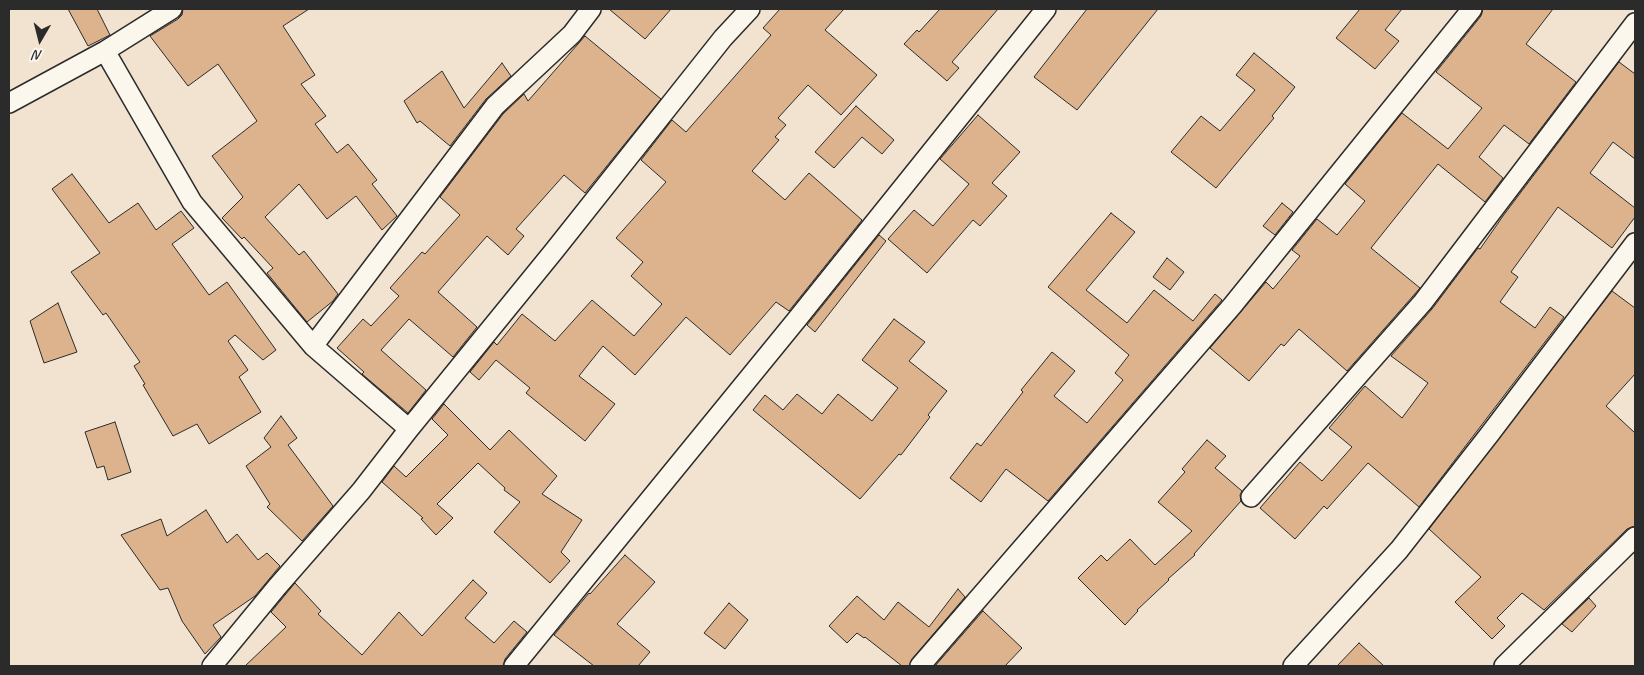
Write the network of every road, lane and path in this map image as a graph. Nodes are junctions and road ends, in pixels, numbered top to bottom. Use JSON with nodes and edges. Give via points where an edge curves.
{"nodes":[{"id":1,"x":172,"y":9,"type":"edge"},
{"id":2,"x":591,"y":9,"type":"edge"},
{"id":3,"x":750,"y":9,"type":"edge"},
{"id":4,"x":1046,"y":9,"type":"edge"},
{"id":5,"x":1472,"y":9,"type":"edge"},
{"id":6,"x":1635,"y":23,"type":"edge"},
{"id":7,"x":105,"y":51,"type":"junction"},
{"id":8,"x":9,"y":103,"type":"edge"},
{"id":9,"x":1635,"y":243,"type":"edge"},
{"id":10,"x":313,"y":346,"type":"junction"},
{"id":11,"x":409,"y":429,"type":"junction"},
{"id":12,"x":1251,"y":497,"type":"dead end"},
{"id":13,"x":1635,"y":537,"type":"edge"},
{"id":14,"x":212,"y":666,"type":"edge"},
{"id":15,"x":514,"y":666,"type":"edge"},
{"id":16,"x":920,"y":666,"type":"edge"},
{"id":17,"x":1293,"y":666,"type":"edge"},
{"id":18,"x":1504,"y":666,"type":"edge"}],
"edges":[{"from":1,"to":7,"type":"street"},
{"from":2,"to":10,"type":"street","via":[[572,34],[495,106]]},
{"from":3,"to":11,"type":"street","via":[[723,38]]},
{"from":4,"to":15,"type":"street"},
{"from":5,"to":16,"type":"street","via":[[1232,306]]},
{"from":6,"to":12,"type":"street","via":[[1423,302]]},
{"from":7,"to":8,"type":"street"},
{"from":7,"to":10,"type":"street","via":[[192,202]]},
{"from":9,"to":17,"type":"street","via":[[1399,550]]},
{"from":10,"to":11,"type":"street"},
{"from":11,"to":14,"type":"street","via":[[361,491]]},
{"from":13,"to":18,"type":"street"}]}
